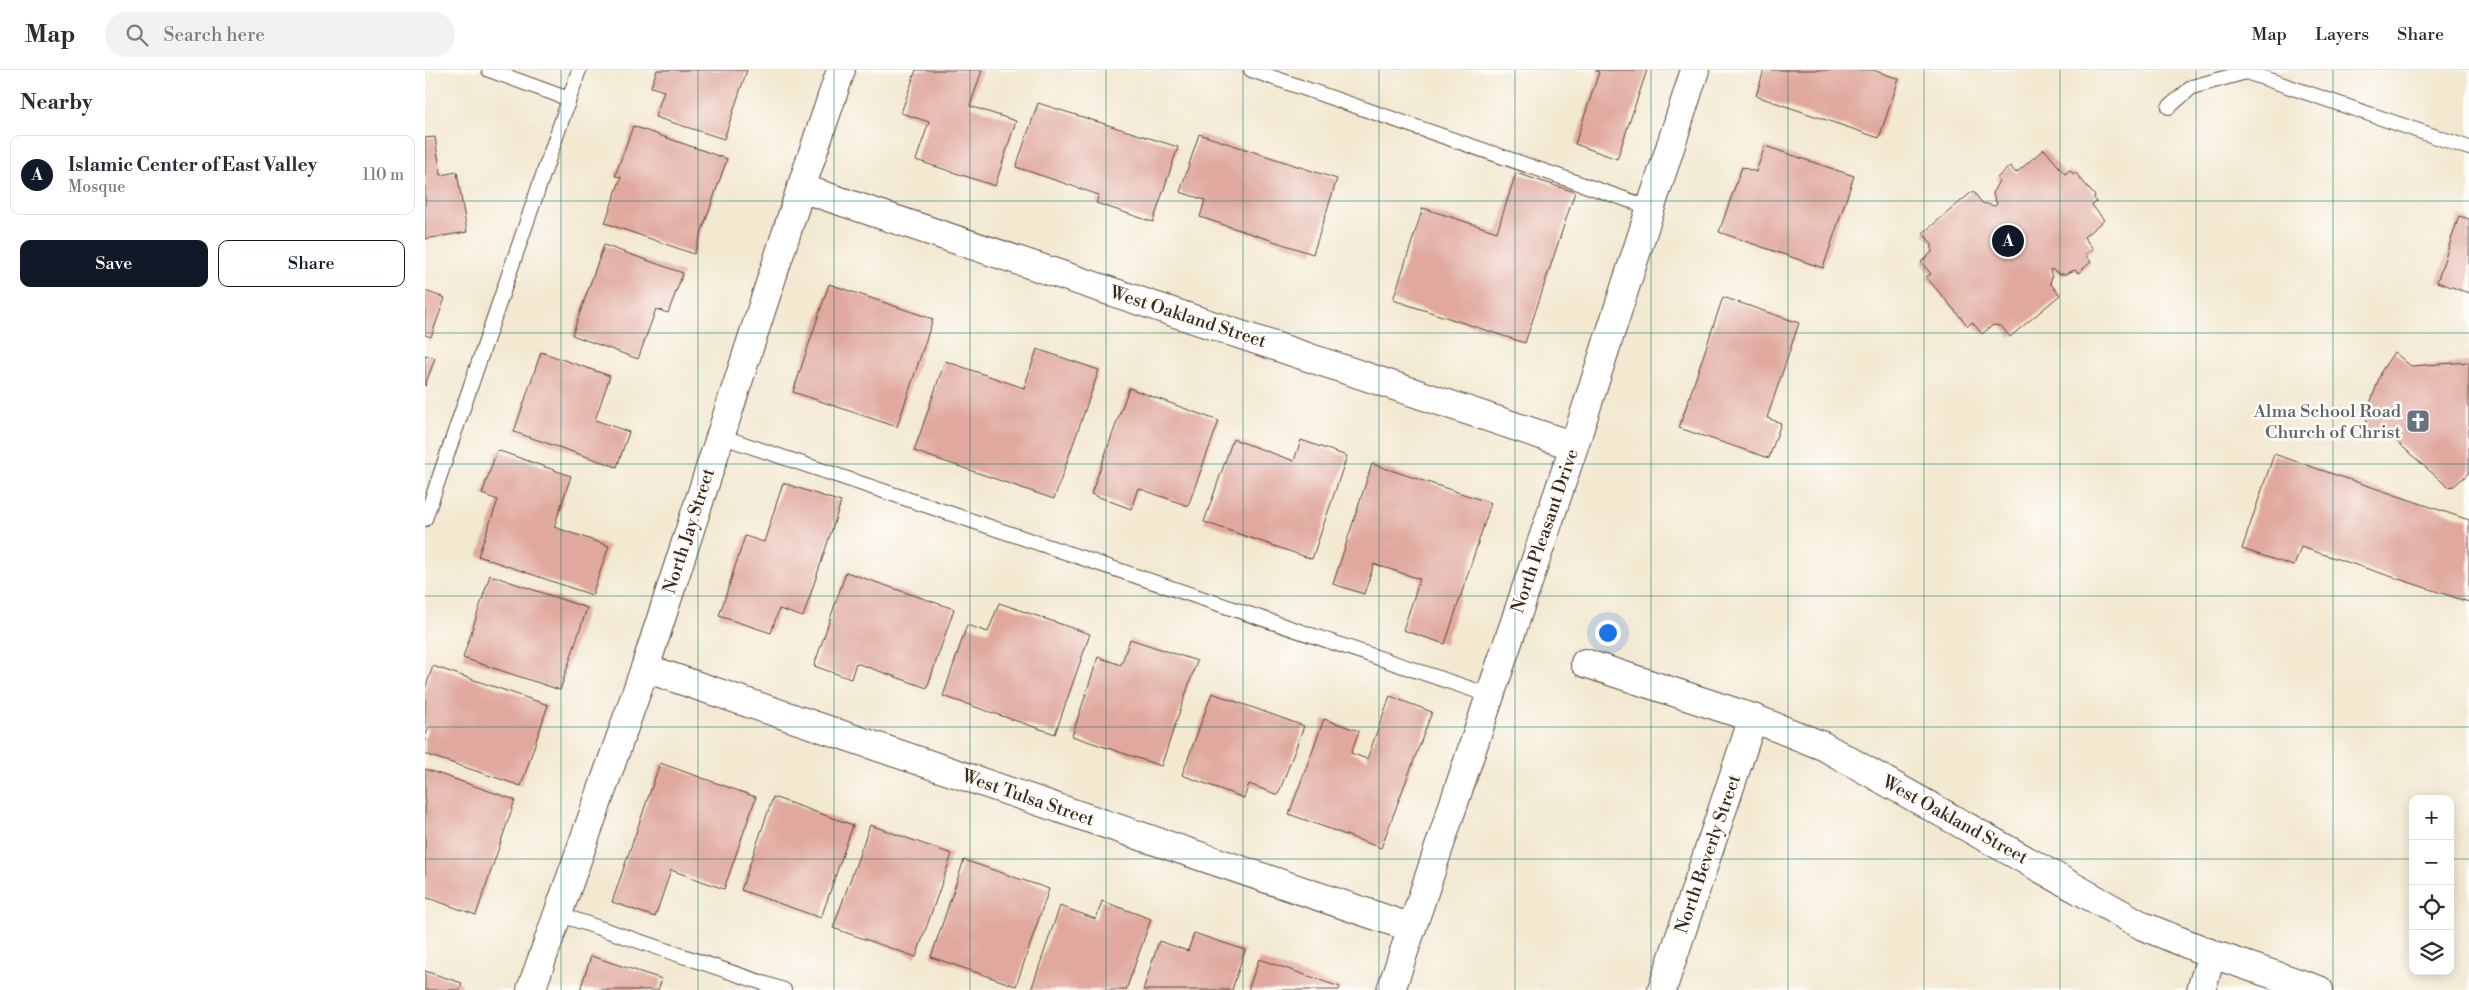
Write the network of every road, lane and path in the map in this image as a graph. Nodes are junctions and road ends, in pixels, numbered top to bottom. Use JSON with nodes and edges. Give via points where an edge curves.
{"nodes":[{"id":1,"x":489,"y":70,"type":"edge"},
{"id":2,"x":579,"y":70,"type":"edge"},
{"id":3,"x":841,"y":70,"type":"edge"},
{"id":4,"x":1251,"y":70,"type":"edge"},
{"id":5,"x":1695,"y":70,"type":"edge"},
{"id":6,"x":569,"y":99,"type":"junction"},
{"id":7,"x":2169,"y":107,"type":"dead end"},
{"id":8,"x":2469,"y":148,"type":"edge"},
{"id":9,"x":801,"y":188,"type":"junction"},
{"id":10,"x":1651,"y":208,"type":"junction"},
{"id":11,"x":720,"y":436,"type":"junction"},
{"id":12,"x":1574,"y":446,"type":"junction"},
{"id":13,"x":425,"y":519,"type":"edge"},
{"id":14,"x":1585,"y":662,"type":"dead end"},
{"id":15,"x":645,"y":668,"type":"junction"},
{"id":16,"x":1489,"y":696,"type":"junction"},
{"id":17,"x":1753,"y":718,"type":"junction"},
{"id":18,"x":558,"y":914,"type":"junction"},
{"id":19,"x":1412,"y":928,"type":"junction"},
{"id":20,"x":2213,"y":954,"type":"junction"},
{"id":21,"x":531,"y":990,"type":"edge"},
{"id":22,"x":784,"y":990,"type":"edge"},
{"id":23,"x":1391,"y":990,"type":"edge"},
{"id":24,"x":1662,"y":990,"type":"edge"},
{"id":25,"x":2201,"y":990,"type":"edge"},
{"id":26,"x":2319,"y":990,"type":"edge"}],
"edges":[{"from":1,"to":6,"type":"lane"},
{"from":2,"to":6,"type":"lane"},
{"from":3,"to":9,"type":"street","name":"North Jay Street"},
{"from":4,"to":10,"type":"lane"},
{"from":5,"to":10,"type":"street","name":"North Pleasant Drive"},
{"from":6,"to":13,"type":"lane"},
{"from":7,"to":8,"type":"lane","via":[[2192,87],[2246,72]]},
{"from":9,"to":11,"type":"street","name":"North Jay Street"},
{"from":9,"to":12,"type":"street","name":"West Oakland Street"},
{"from":10,"to":12,"type":"street","name":"North Pleasant Drive"},
{"from":11,"to":15,"type":"street","name":"North Jay Street"},
{"from":11,"to":16,"type":"lane"},
{"from":12,"to":16,"type":"street","name":"North Pleasant Drive"},
{"from":14,"to":17,"type":"street","name":"West Oakland Street"},
{"from":15,"to":18,"type":"street","name":"North Jay Street"},
{"from":15,"to":19,"type":"street","name":"West Tulsa Street"},
{"from":16,"to":19,"type":"street","name":"North Pleasant Drive"},
{"from":17,"to":20,"type":"street","name":"West Oakland Street","via":[[1823,746],[2143,926]]},
{"from":17,"to":24,"type":"street","name":"North Beverly Street"},
{"from":18,"to":21,"type":"street","name":"North Jay Street"},
{"from":18,"to":22,"type":"lane"},
{"from":19,"to":23,"type":"street","name":"North Pleasant Drive"},
{"from":20,"to":25,"type":"street"},
{"from":20,"to":26,"type":"street","name":"West Oakland Street"}]}
